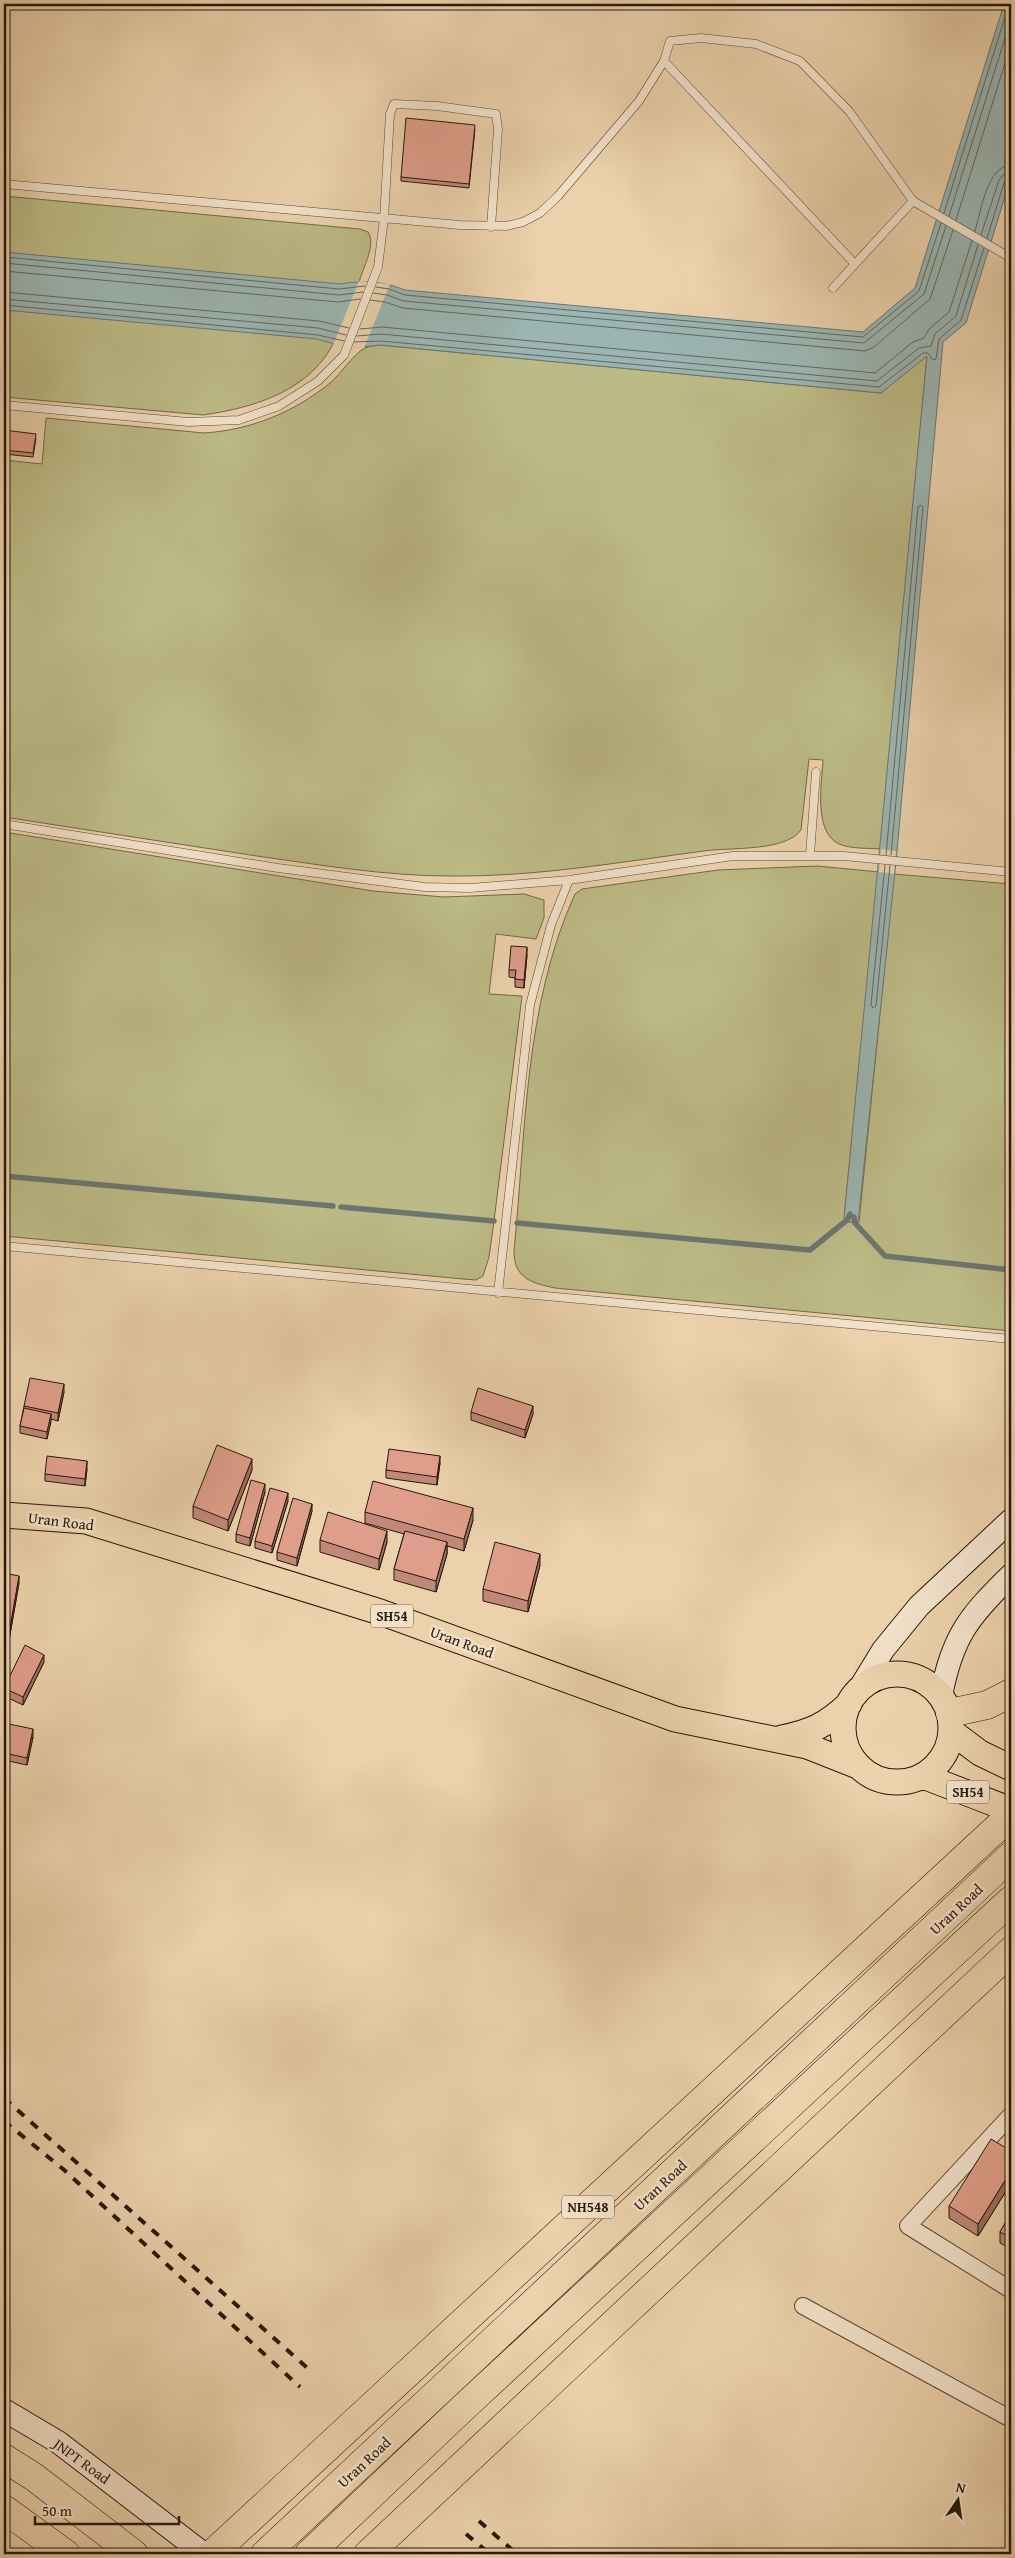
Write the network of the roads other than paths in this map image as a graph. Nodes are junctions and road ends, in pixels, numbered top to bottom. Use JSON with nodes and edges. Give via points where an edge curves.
{"nodes":[{"id":1,"x":664,"y":60,"type":"junction"},
{"id":2,"x":4,"y":184,"type":"edge"},
{"id":3,"x":913,"y":201,"type":"junction"},
{"id":4,"x":384,"y":219,"type":"junction"},
{"id":5,"x":491,"y":227,"type":"junction"},
{"id":6,"x":1011,"y":258,"type":"edge"},
{"id":7,"x":854,"y":263,"type":"junction"},
{"id":8,"x":833,"y":288,"type":"dead end"},
{"id":9,"x":4,"y":405,"type":"edge"},
{"id":10,"x":816,"y":772,"type":"dead end"},
{"id":11,"x":4,"y":824,"type":"edge"},
{"id":12,"x":810,"y":855,"type":"junction"},
{"id":13,"x":1011,"y":872,"type":"edge"},
{"id":14,"x":569,"y":880,"type":"junction"},
{"id":15,"x":4,"y":1246,"type":"edge"},
{"id":16,"x":498,"y":1293,"type":"junction"},
{"id":17,"x":1011,"y":1338,"type":"edge"},
{"id":18,"x":4,"y":1515,"type":"edge"},
{"id":19,"x":1011,"y":1520,"type":"edge"},
{"id":20,"x":1011,"y":1575,"type":"edge"},
{"id":21,"x":1011,"y":1693,"type":"edge"},
{"id":22,"x":853,"y":1698,"type":"junction"},
{"id":23,"x":948,"y":1714,"type":"junction"},
{"id":24,"x":775,"y":1739,"type":"junction"},
{"id":25,"x":860,"y":1768,"type":"junction"},
{"id":26,"x":1011,"y":1768,"type":"edge"},
{"id":27,"x":924,"y":1776,"type":"junction"},
{"id":28,"x":1011,"y":1810,"type":"edge"},
{"id":29,"x":1011,"y":1815,"type":"edge"},
{"id":30,"x":1011,"y":1856,"type":"edge"},
{"id":31,"x":1011,"y":1900,"type":"edge"},
{"id":32,"x":1011,"y":1952,"type":"edge"},
{"id":33,"x":1011,"y":2115,"type":"edge"},
{"id":34,"x":1011,"y":2290,"type":"edge"},
{"id":35,"x":803,"y":2306,"type":"dead end"},
{"id":36,"x":4,"y":2410,"type":"edge"},
{"id":37,"x":1011,"y":2419,"type":"edge"},
{"id":38,"x":4,"y":2458,"type":"edge"},
{"id":39,"x":4,"y":2509,"type":"edge"},
{"id":40,"x":66,"y":2554,"type":"edge"},
{"id":41,"x":134,"y":2554,"type":"edge"},
{"id":42,"x":204,"y":2554,"type":"edge"},
{"id":43,"x":212,"y":2554,"type":"edge"},
{"id":44,"x":265,"y":2554,"type":"edge"},
{"id":45,"x":309,"y":2554,"type":"edge"},
{"id":46,"x":368,"y":2554,"type":"edge"}],
"edges":[{"from":1,"to":3,"type":"lane","via":[[670,41],[701,38],[756,44],[800,61],[849,111]]},
{"from":1,"to":5,"type":"lane","via":[[639,101],[558,196],[540,213],[523,222]]},
{"from":1,"to":7,"type":"lane"},
{"from":2,"to":4,"type":"lane"},
{"from":3,"to":6,"type":"lane"},
{"from":3,"to":7,"type":"lane"},
{"from":4,"to":5,"type":"lane"},
{"from":4,"to":5,"type":"lane","via":[[390,114],[394,104],[437,106],[496,114],[498,129]]},
{"from":4,"to":9,"type":"lane","via":[[374,282],[349,346],[332,369],[279,406],[239,420],[188,422]]},
{"from":7,"to":8,"type":"lane"},
{"from":10,"to":12,"type":"lane"},
{"from":11,"to":14,"type":"lane","via":[[278,868],[424,887],[470,888]]},
{"from":12,"to":13,"type":"lane"},
{"from":12,"to":14,"type":"lane","via":[[733,856]]},
{"from":14,"to":16,"type":"lane","via":[[551,925],[530,1005]]},
{"from":15,"to":16,"type":"lane"},
{"from":16,"to":17,"type":"lane"},
{"from":18,"to":24,"type":"main road","name":"Uran Road","number":"SH54","via":[[86,1521],[380,1612],[675,1719]]},
{"from":19,"to":22,"type":"street","via":[[919,1606],[883,1650]]},
{"from":20,"to":23,"type":"street","via":[[966,1623],[954,1645],[946,1668]]},
{"from":21,"to":23,"type":"highway","via":[[987,1705]]},
{"from":22,"to":23,"type":"main road","via":[[874,1680],[892,1674],[910,1676],[928,1683]]},
{"from":22,"to":24,"type":"main road","name":"Uran Road","via":[[831,1721],[809,1732]]},
{"from":22,"to":25,"type":"main road","via":[[844,1721],[844,1738]]},
{"from":23,"to":26,"type":"main road","via":[[980,1753]]},
{"from":23,"to":27,"type":"main road","via":[[948,1750]]},
{"from":24,"to":25,"type":"main road","name":"Uran Road","via":[[807,1746]]},
{"from":25,"to":27,"type":"main road","via":[[890,1782],[908,1782]]},
{"from":27,"to":28,"type":"main road","number":"SH54"},
{"from":29,"to":43,"type":"highway","number":"NH548"},
{"from":30,"to":44,"type":"highway","name":"Uran Road","number":"NH548"},
{"from":31,"to":45,"type":"highway","name":"Uran Road"},
{"from":32,"to":46,"type":"highway"},
{"from":33,"to":34,"type":"street","via":[[908,2226]]},
{"from":35,"to":37,"type":"street"},
{"from":36,"to":42,"type":"street","name":"JNPT Road","via":[[58,2442]]},
{"from":38,"to":41,"type":"highway","via":[[34,2477]]},
{"from":39,"to":40,"type":"highway"}]}
